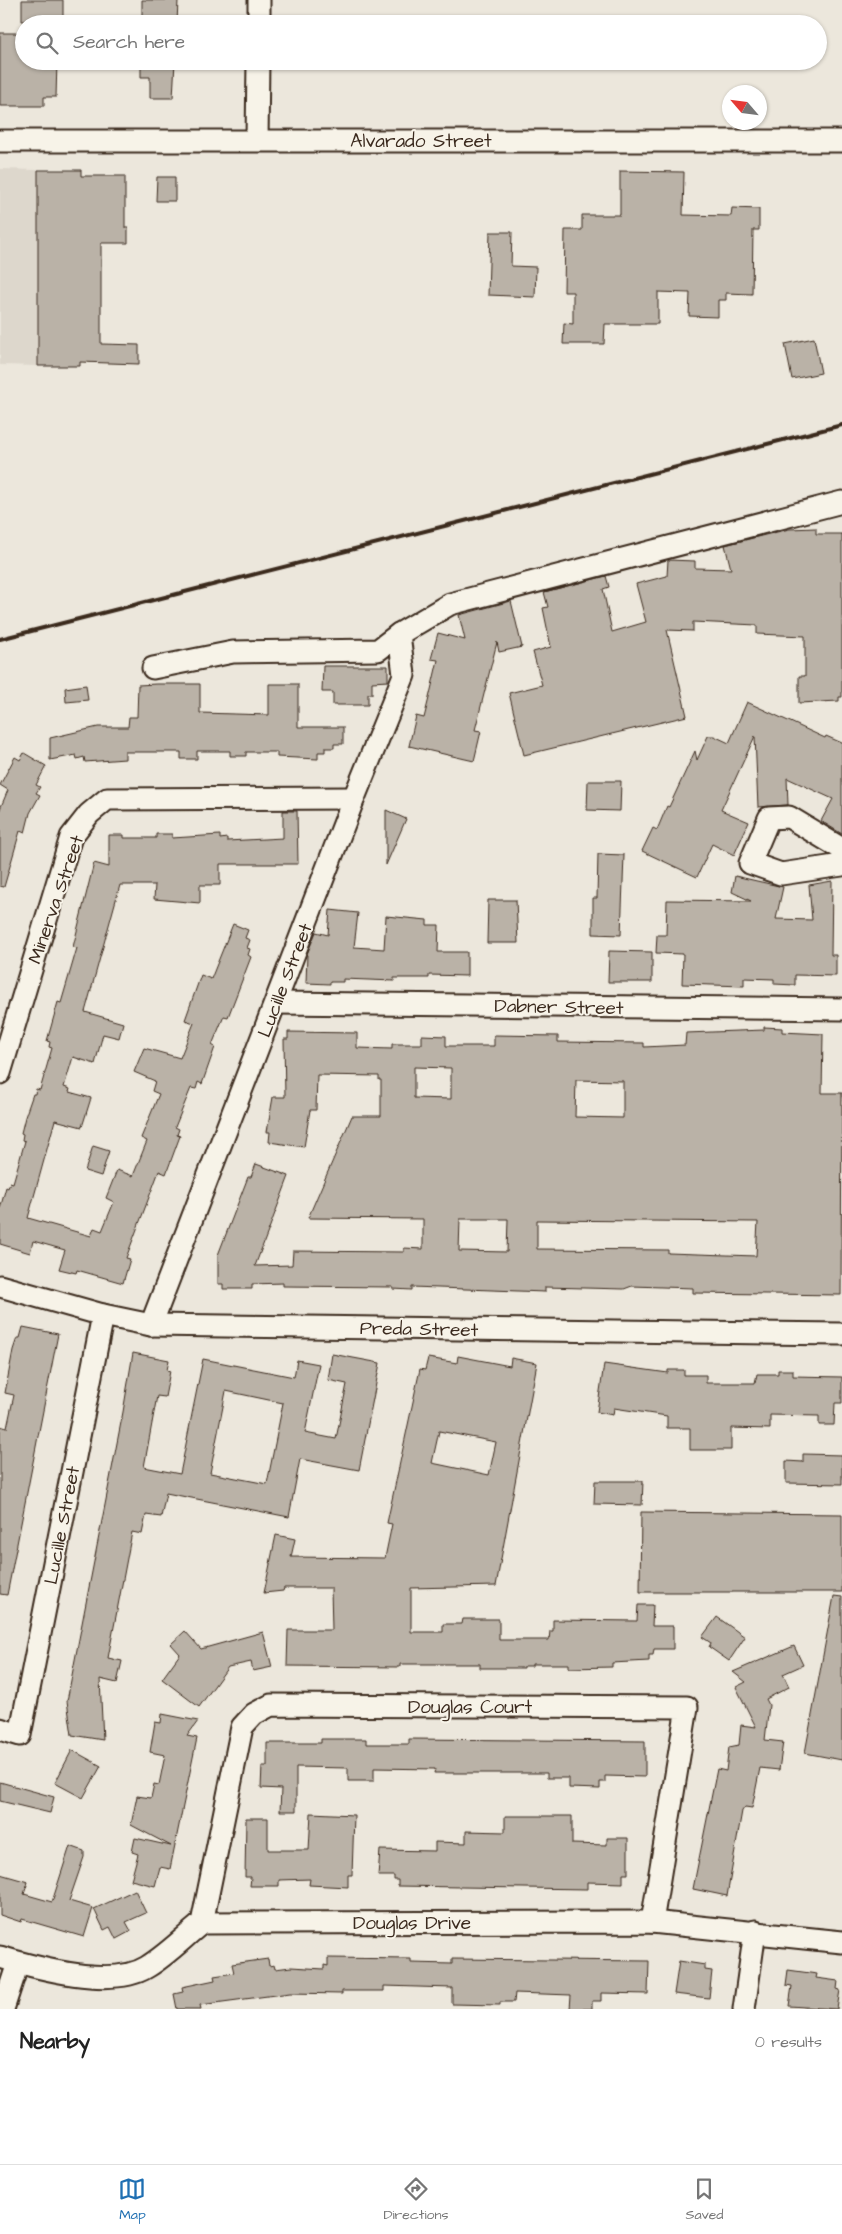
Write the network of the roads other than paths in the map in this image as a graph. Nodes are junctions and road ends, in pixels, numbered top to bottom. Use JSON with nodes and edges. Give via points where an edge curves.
{"nodes":[{"id":1,"x":259,"y":0,"type":"edge"},
{"id":2,"x":259,"y":15,"type":"edge"},
{"id":3,"x":258,"y":70,"type":"edge"},
{"id":4,"x":256,"y":140,"type":"junction"},
{"id":5,"x":0,"y":141,"type":"edge"},
{"id":6,"x":842,"y":141,"type":"edge"},
{"id":7,"x":842,"y":502,"type":"edge"},
{"id":8,"x":399,"y":634,"type":"junction"},
{"id":9,"x":153,"y":668,"type":"dead end"},
{"id":10,"x":354,"y":798,"type":"junction"},
{"id":11,"x":842,"y":849,"type":"edge"},
{"id":12,"x":842,"y":865,"type":"edge"},
{"id":13,"x":276,"y":1003,"type":"junction"},
{"id":14,"x":842,"y":1009,"type":"edge"},
{"id":15,"x":0,"y":1073,"type":"edge"},
{"id":16,"x":0,"y":1286,"type":"edge"},
{"id":17,"x":103,"y":1315,"type":"junction"},
{"id":18,"x":151,"y":1325,"type":"junction"},
{"id":19,"x":842,"y":1334,"type":"edge"},
{"id":20,"x":0,"y":1729,"type":"edge"},
{"id":21,"x":652,"y":1922,"type":"junction"},
{"id":22,"x":202,"y":1923,"type":"junction"},
{"id":23,"x":755,"y":1931,"type":"junction"},
{"id":24,"x":842,"y":1942,"type":"edge"},
{"id":25,"x":9,"y":1960,"type":"edge"},
{"id":26,"x":3,"y":2009,"type":"edge"},
{"id":27,"x":744,"y":2009,"type":"edge"}],
"edges":[{"from":1,"to":2,"type":"street"},
{"from":3,"to":4,"type":"street"},
{"from":4,"to":5,"type":"street","name":"Alvarado Street"},
{"from":4,"to":6,"type":"street","name":"Alvarado Street"},
{"from":7,"to":8,"type":"street","via":[[450,604]]},
{"from":8,"to":9,"type":"street","via":[[378,650],[233,652]]},
{"from":8,"to":10,"type":"street","name":"Lucille Street","via":[[404,675]]},
{"from":10,"to":13,"type":"street","name":"Lucille Street"},
{"from":10,"to":15,"type":"street","name":"Minerva Street","via":[[106,798],[72,836]]},
{"from":11,"to":12,"type":"street","via":[[789,816],[769,818],[750,862],[781,874]]},
{"from":13,"to":14,"type":"street","name":"Dabner Street"},
{"from":13,"to":18,"type":"street","name":"Lucille Street"},
{"from":16,"to":17,"type":"street","name":"Preda Street"},
{"from":17,"to":18,"type":"street","name":"Preda Street"},
{"from":17,"to":20,"type":"street","name":"Lucille Street","via":[[20,1735]]},
{"from":18,"to":19,"type":"street","name":"Preda Street"},
{"from":21,"to":22,"type":"street","name":"Douglas Drive"},
{"from":21,"to":22,"type":"street","name":"Douglas Court","via":[[687,1707],[271,1705],[254,1714],[242,1727]]},
{"from":21,"to":23,"type":"street","name":"Douglas Drive"},
{"from":22,"to":25,"type":"street","via":[[146,1968],[120,1976],[88,1976]]},
{"from":23,"to":24,"type":"street","name":"Douglas Drive"},
{"from":23,"to":27,"type":"street"},
{"from":25,"to":26,"type":"street"}]}
